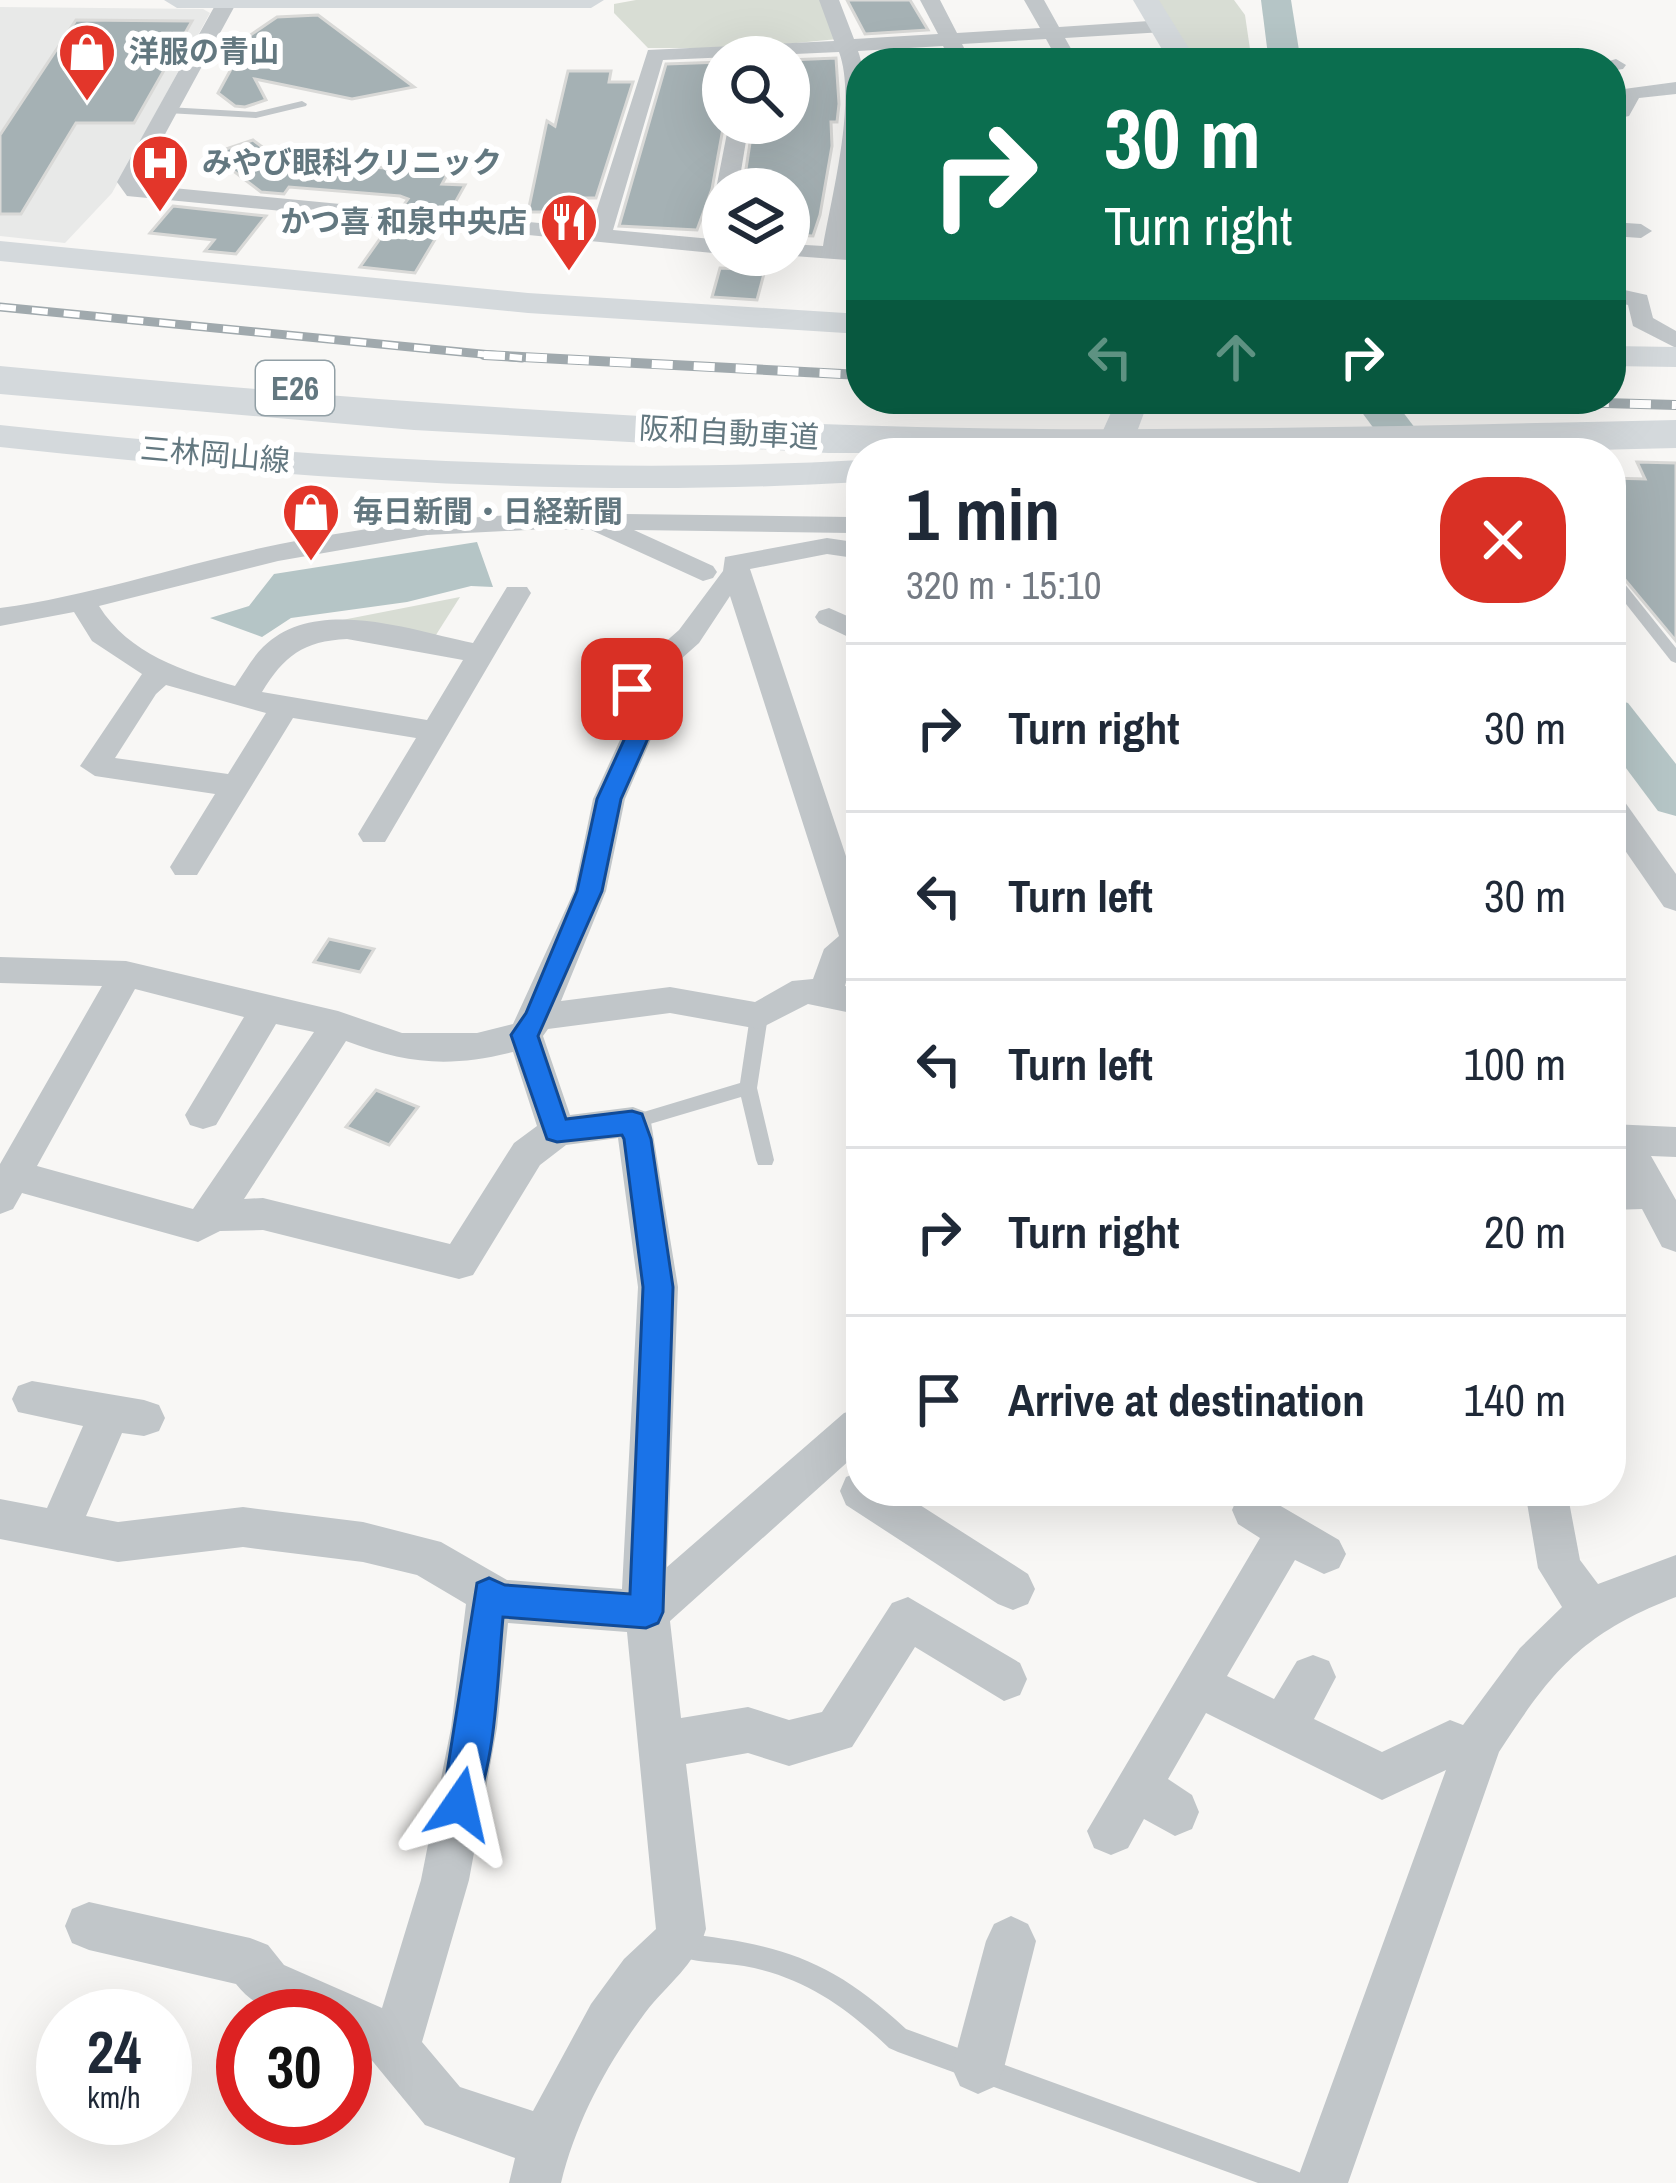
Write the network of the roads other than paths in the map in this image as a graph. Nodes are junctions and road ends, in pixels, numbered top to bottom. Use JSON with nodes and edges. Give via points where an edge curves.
{"nodes":[{"id":1,"x":177,"y":0,"type":"edge"},
{"id":2,"x":228,"y":0,"type":"edge"},
{"id":3,"x":591,"y":0,"type":"edge"},
{"id":4,"x":829,"y":0,"type":"edge"},
{"id":5,"x":929,"y":0,"type":"edge"},
{"id":6,"x":1034,"y":0,"type":"edge"},
{"id":7,"x":1146,"y":0,"type":"edge"},
{"id":8,"x":360,"y":1,"type":"edge"},
{"id":9,"x":444,"y":1,"type":"edge"},
{"id":10,"x":476,"y":1,"type":"edge"},
{"id":11,"x":1164,"y":26,"type":"junction"},
{"id":12,"x":1055,"y":32,"type":"junction"},
{"id":13,"x":947,"y":38,"type":"junction"},
{"id":14,"x":849,"y":46,"type":"junction"},
{"id":15,"x":953,"y":48,"type":"edge"},
{"id":16,"x":1062,"y":48,"type":"edge"},
{"id":17,"x":1176,"y":48,"type":"edge"},
{"id":18,"x":810,"y":49,"type":"edge"},
{"id":19,"x":702,"y":55,"type":"edge"},
{"id":20,"x":1676,"y":88,"type":"edge"},
{"id":21,"x":1626,"y":93,"type":"edge"},
{"id":22,"x":302,"y":104,"type":"dead end"},
{"id":23,"x":167,"y":110,"type":"junction"},
{"id":24,"x":846,"y":174,"type":"edge"},
{"id":25,"x":1626,"y":230,"type":"edge"},
{"id":26,"x":1641,"y":231,"type":"dead end"},
{"id":27,"x":599,"y":238,"type":"junction"},
{"id":28,"x":702,"y":245,"type":"edge"},
{"id":29,"x":0,"y":251,"type":"edge"},
{"id":30,"x":810,"y":251,"type":"edge"},
{"id":31,"x":833,"y":253,"type":"junction"},
{"id":32,"x":846,"y":253,"type":"edge"},
{"id":33,"x":0,"y":272,"type":"edge"},
{"id":34,"x":1626,"y":297,"type":"edge"},
{"id":35,"x":782,"y":321,"type":"junction"},
{"id":36,"x":846,"y":324,"type":"edge"},
{"id":37,"x":1676,"y":341,"type":"edge"},
{"id":38,"x":1626,"y":356,"type":"edge"},
{"id":39,"x":1676,"y":357,"type":"edge"},
{"id":40,"x":0,"y":361,"type":"edge"},
{"id":41,"x":0,"y":380,"type":"edge"},
{"id":42,"x":588,"y":416,"type":"junction"},
{"id":43,"x":1676,"y":418,"type":"edge"},
{"id":44,"x":1676,"y":434,"type":"edge"},
{"id":45,"x":4,"y":435,"type":"edge"},
{"id":46,"x":846,"y":438,"type":"edge"},
{"id":47,"x":1565,"y":438,"type":"edge"},
{"id":48,"x":1626,"y":448,"type":"edge"},
{"id":49,"x":1676,"y":448,"type":"edge"},
{"id":50,"x":846,"y":468,"type":"edge"},
{"id":51,"x":594,"y":521,"type":"junction"},
{"id":52,"x":846,"y":526,"type":"edge"},
{"id":53,"x":846,"y":549,"type":"edge"},
{"id":54,"x":704,"y":572,"type":"dead end"},
{"id":55,"x":737,"y":573,"type":"junction"},
{"id":56,"x":518,"y":593,"type":"dead end"},
{"id":57,"x":1626,"y":596,"type":"edge"},
{"id":58,"x":82,"y":602,"type":"junction"},
{"id":59,"x":0,"y":617,"type":"edge"},
{"id":60,"x":829,"y":617,"type":"dead end"},
{"id":61,"x":846,"y":626,"type":"edge"},
{"id":62,"x":480,"y":654,"type":"junction"},
{"id":63,"x":1676,"y":658,"type":"edge"},
{"id":64,"x":161,"y":674,"type":"junction"},
{"id":65,"x":244,"y":696,"type":"junction"},
{"id":66,"x":286,"y":705,"type":"junction"},
{"id":67,"x":434,"y":731,"type":"junction"},
{"id":68,"x":236,"y":786,"type":"junction"},
{"id":69,"x":1626,"y":827,"type":"edge"},
{"id":70,"x":374,"y":834,"type":"dead end"},
{"id":71,"x":186,"y":867,"type":"dead end"},
{"id":72,"x":1676,"y":899,"type":"edge"},
{"id":73,"x":846,"y":905,"type":"edge"},
{"id":74,"x":846,"y":949,"type":"edge"},
{"id":75,"x":0,"y":970,"type":"edge"},
{"id":76,"x":126,"y":974,"type":"junction"},
{"id":77,"x":826,"y":992,"type":"junction"},
{"id":78,"x":846,"y":998,"type":"edge"},
{"id":79,"x":267,"y":1010,"type":"junction"},
{"id":80,"x":759,"y":1016,"type":"junction"},
{"id":81,"x":338,"y":1024,"type":"junction"},
{"id":82,"x":531,"y":1026,"type":"junction"},
{"id":83,"x":748,"y":1088,"type":"junction"},
{"id":84,"x":203,"y":1115,"type":"dead end"},
{"id":85,"x":632,"y":1122,"type":"junction"},
{"id":86,"x":557,"y":1131,"type":"junction"},
{"id":87,"x":1626,"y":1139,"type":"edge"},
{"id":88,"x":1676,"y":1142,"type":"edge"},
{"id":89,"x":1626,"y":1153,"type":"edge"},
{"id":90,"x":765,"y":1160,"type":"dead end"},
{"id":91,"x":6,"y":1187,"type":"edge"},
{"id":92,"x":1652,"y":1192,"type":"junction"},
{"id":93,"x":1626,"y":1194,"type":"edge"},
{"id":94,"x":213,"y":1215,"type":"junction"},
{"id":95,"x":1676,"y":1236,"type":"edge"},
{"id":96,"x":32,"y":1399,"type":"dead end"},
{"id":97,"x":846,"y":1438,"type":"edge"},
{"id":98,"x":819,"y":1464,"type":"junction"},
{"id":99,"x":846,"y":1481,"type":"edge"},
{"id":100,"x":884,"y":1506,"type":"edge"},
{"id":101,"x":1549,"y":1506,"type":"edge"},
{"id":102,"x":0,"y":1519,"type":"edge"},
{"id":103,"x":58,"y":1531,"type":"junction"},
{"id":104,"x":1289,"y":1532,"type":"dead end"},
{"id":105,"x":1676,"y":1576,"type":"edge"},
{"id":106,"x":1013,"y":1589,"type":"dead end"},
{"id":107,"x":489,"y":1594,"type":"junction"},
{"id":108,"x":646,"y":1612,"type":"junction"},
{"id":109,"x":1593,"y":1612,"type":"junction"},
{"id":110,"x":1313,"y":1677,"type":"dead end"},
{"id":111,"x":1004,"y":1678,"type":"dead end"},
{"id":112,"x":1197,"y":1685,"type":"junction"},
{"id":113,"x":1282,"y":1730,"type":"junction"},
{"id":114,"x":661,"y":1745,"type":"junction"},
{"id":115,"x":1474,"y":1756,"type":"junction"},
{"id":116,"x":1111,"y":1831,"type":"dead end"},
{"id":117,"x":89,"y":1925,"type":"dead end"},
{"id":118,"x":1011,"y":1942,"type":"dead end"},
{"id":119,"x":679,"y":1945,"type":"junction"},
{"id":120,"x":280,"y":1989,"type":"edge"},
{"id":121,"x":372,"y":2029,"type":"edge"},
{"id":122,"x":395,"y":2048,"type":"junction"},
{"id":123,"x":978,"y":2068,"type":"junction"},
{"id":124,"x":539,"y":2162,"type":"edge"},
{"id":125,"x":1294,"y":2183,"type":"edge"},
{"id":126,"x":1322,"y":2183,"type":"edge"}],
"edges":[{"from":1,"to":2,"type":"main road"},
{"from":2,"to":8,"type":"main road"},
{"from":2,"to":23,"type":"street"},
{"from":3,"to":10,"type":"main road"},
{"from":4,"to":14,"type":"street"},
{"from":5,"to":13,"type":"street"},
{"from":6,"to":12,"type":"street"},
{"from":7,"to":11,"type":"main road"},
{"from":8,"to":9,"type":"main road"},
{"from":9,"to":10,"type":"main road"},
{"from":11,"to":12,"type":"street"},
{"from":11,"to":17,"type":"main road"},
{"from":12,"to":13,"type":"street"},
{"from":12,"to":16,"type":"street"},
{"from":13,"to":14,"type":"street"},
{"from":13,"to":15,"type":"street"},
{"from":14,"to":18,"type":"street"},
{"from":19,"to":27,"type":"street","via":[[655,54]]},
{"from":20,"to":21,"type":"street"},
{"from":22,"to":23,"type":"lane","via":[[256,115]]},
{"from":23,"to":27,"type":"street","via":[[128,182],[135,191]]},
{"from":24,"to":31,"type":"street"},
{"from":25,"to":26,"type":"street"},
{"from":27,"to":28,"type":"street"},
{"from":29,"to":35,"type":"main road"},
{"from":30,"to":31,"type":"street"},
{"from":31,"to":32,"type":"street"},
{"from":33,"to":35,"type":"main road","via":[[376,310],[712,327]]},
{"from":34,"to":37,"type":"street","via":[[1639,300],[1640,321]]},
{"from":35,"to":36,"type":"main road"},
{"from":38,"to":39,"type":"main road"},
{"from":40,"to":42,"type":"highway","name":"阪和自動車道","number":"E26"},
{"from":41,"to":42,"type":"highway","name":"阪和自動車道","number":"E26","via":[[358,412]]},
{"from":42,"to":43,"type":"highway","name":"阪和自動車道","number":"E26","via":[[1102,425]]},
{"from":42,"to":46,"type":"highway","name":"阪和自動車道","number":"E26"},
{"from":44,"to":47,"type":"highway","name":"阪和自動車道","number":"E26"},
{"from":45,"to":50,"type":"main road","name":"三林岡山線","via":[[482,477],[635,482]]},
{"from":48,"to":49,"type":"main road"},
{"from":51,"to":52,"type":"street"},
{"from":51,"to":54,"type":"street"},
{"from":51,"to":58,"type":"street","via":[[352,538]]},
{"from":53,"to":55,"type":"street","via":[[735,563]]},
{"from":55,"to":73,"type":"street"},
{"from":55,"to":82,"type":"street","via":[[695,630],[632,689],[645,718],[609,799],[590,891]]},
{"from":56,"to":62,"type":"street"},
{"from":57,"to":63,"type":"lane"},
{"from":58,"to":59,"type":"street"},
{"from":58,"to":64,"type":"street","via":[[112,647]]},
{"from":60,"to":61,"type":"street"},
{"from":62,"to":65,"type":"street","via":[[332,627],[303,632],[277,650]]},
{"from":62,"to":67,"type":"street"},
{"from":64,"to":65,"type":"street"},
{"from":64,"to":68,"type":"street","via":[[94,766]]},
{"from":65,"to":66,"type":"street"},
{"from":66,"to":67,"type":"street"},
{"from":66,"to":68,"type":"street"},
{"from":67,"to":70,"type":"street"},
{"from":68,"to":71,"type":"street"},
{"from":69,"to":72,"type":"street"},
{"from":74,"to":77,"type":"street"},
{"from":75,"to":76,"type":"street"},
{"from":76,"to":79,"type":"street"},
{"from":76,"to":91,"type":"street"},
{"from":77,"to":78,"type":"street"},
{"from":77,"to":80,"type":"street","via":[[804,990]]},
{"from":79,"to":81,"type":"street"},
{"from":79,"to":84,"type":"street"},
{"from":80,"to":82,"type":"street","via":[[670,1000]]},
{"from":80,"to":83,"type":"lane"},
{"from":81,"to":82,"type":"street","via":[[400,1047],[477,1047]]},
{"from":81,"to":94,"type":"street"},
{"from":82,"to":86,"type":"street"},
{"from":83,"to":85,"type":"lane"},
{"from":83,"to":90,"type":"lane"},
{"from":85,"to":86,"type":"street"},
{"from":85,"to":108,"type":"street","via":[[658,1287]]},
{"from":86,"to":94,"type":"street","via":[[526,1154],[459,1262],[263,1214]]},
{"from":87,"to":88,"type":"street"},
{"from":89,"to":92,"type":"street"},
{"from":91,"to":94,"type":"street","via":[[198,1226]]},
{"from":92,"to":93,"type":"street"},
{"from":92,"to":95,"type":"street"},
{"from":96,"to":103,"type":"street","via":[[127,1415]]},
{"from":97,"to":98,"type":"street"},
{"from":98,"to":99,"type":"street"},
{"from":98,"to":108,"type":"street"},
{"from":100,"to":106,"type":"street"},
{"from":101,"to":109,"type":"street","via":[[1560,1568]]},
{"from":102,"to":103,"type":"street"},
{"from":103,"to":107,"type":"street","via":[[140,1542],[243,1527],[363,1542],[425,1556]]},
{"from":104,"to":112,"type":"street"},
{"from":105,"to":109,"type":"street"},
{"from":107,"to":108,"type":"street"},
{"from":107,"to":122,"type":"street","via":[[445,1880]]},
{"from":108,"to":114,"type":"street"},
{"from":109,"to":115,"type":"street","via":[[1519,1682]]},
{"from":110,"to":113,"type":"street"},
{"from":111,"to":114,"type":"street","via":[[908,1618],[836,1731],[789,1743],[748,1730]]},
{"from":112,"to":113,"type":"street"},
{"from":112,"to":116,"type":"street","via":[[1156,1799]]},
{"from":113,"to":115,"type":"street","via":[[1382,1777],[1450,1743]]},
{"from":114,"to":119,"type":"street"},
{"from":115,"to":126,"type":"street"},
{"from":117,"to":120,"type":"street","via":[[250,1964]]},
{"from":118,"to":123,"type":"street"},
{"from":119,"to":123,"type":"lane","via":[[770,1955],[854,1994],[898,2039]]},
{"from":119,"to":124,"type":"street","via":[[642,1976],[604,2033]]},
{"from":121,"to":122,"type":"street"},
{"from":122,"to":124,"type":"street","via":[[443,2107]]},
{"from":123,"to":125,"type":"lane"}]}
